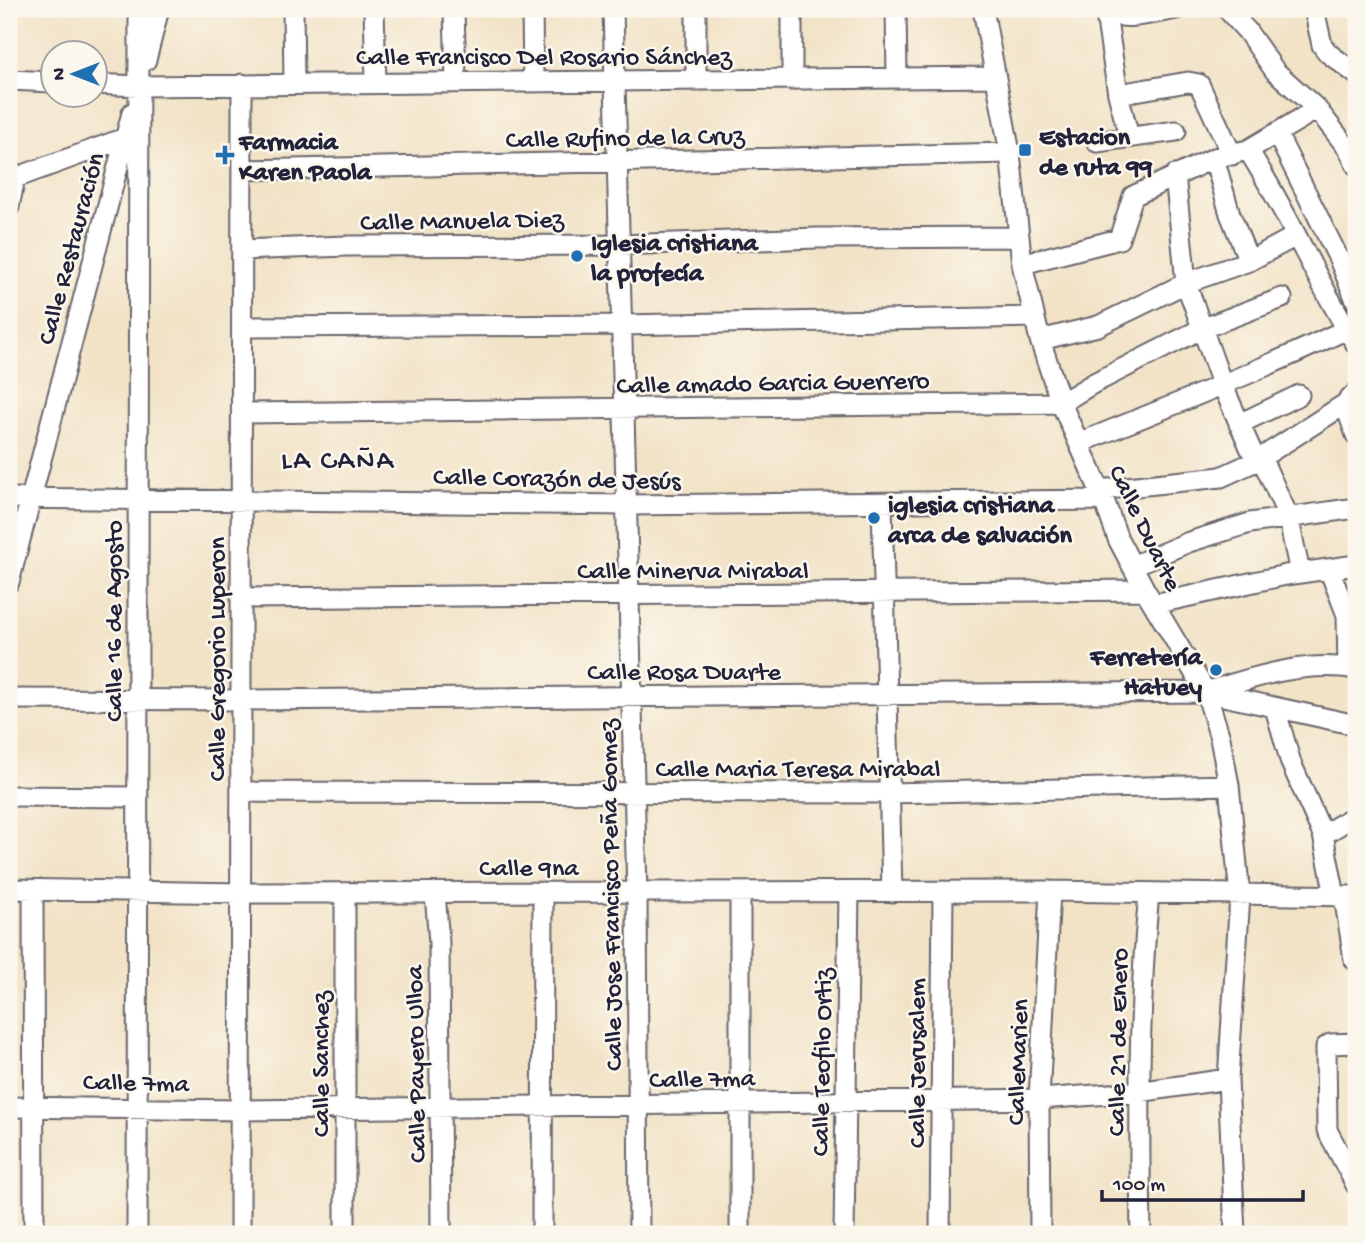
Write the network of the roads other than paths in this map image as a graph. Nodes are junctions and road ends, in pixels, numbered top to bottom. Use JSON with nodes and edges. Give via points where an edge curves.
{"nodes":[{"id":1,"x":139,"y":9,"type":"edge"},
{"id":2,"x":159,"y":9,"type":"edge"},
{"id":3,"x":293,"y":9,"type":"edge"},
{"id":4,"x":374,"y":9,"type":"edge"},
{"id":5,"x":454,"y":9,"type":"edge"},
{"id":6,"x":532,"y":9,"type":"edge"},
{"id":7,"x":613,"y":9,"type":"edge"},
{"id":8,"x":695,"y":9,"type":"edge"},
{"id":9,"x":792,"y":9,"type":"edge"},
{"id":10,"x":896,"y":9,"type":"edge"},
{"id":11,"x":983,"y":9,"type":"edge"},
{"id":12,"x":1176,"y":9,"type":"edge"},
{"id":13,"x":1227,"y":9,"type":"edge"},
{"id":14,"x":1314,"y":9,"type":"edge"},
{"id":15,"x":1101,"y":11,"type":"edge"},
{"id":16,"x":1138,"y":13,"type":"edge"},
{"id":17,"x":1356,"y":73,"type":"edge"},
{"id":18,"x":995,"y":77,"type":"junction"},
{"id":19,"x":897,"y":78,"type":"junction"},
{"id":20,"x":9,"y":80,"type":"edge"},
{"id":21,"x":614,"y":80,"type":"junction"},
{"id":22,"x":792,"y":80,"type":"junction"},
{"id":23,"x":38,"y":81,"type":"edge"},
{"id":24,"x":533,"y":81,"type":"junction"},
{"id":25,"x":696,"y":81,"type":"junction"},
{"id":26,"x":456,"y":82,"type":"junction"},
{"id":27,"x":376,"y":83,"type":"junction"},
{"id":28,"x":294,"y":84,"type":"junction"},
{"id":29,"x":108,"y":85,"type":"edge"},
{"id":30,"x":242,"y":85,"type":"junction"},
{"id":31,"x":139,"y":86,"type":"junction"},
{"id":32,"x":1118,"y":94,"type":"junction"},
{"id":33,"x":1317,"y":109,"type":"junction"},
{"id":34,"x":1176,"y":131,"type":"dead end"},
{"id":35,"x":1278,"y":134,"type":"junction"},
{"id":36,"x":1129,"y":137,"type":"junction"},
{"id":37,"x":125,"y":138,"type":"junction"},
{"id":38,"x":1097,"y":142,"type":"dead end"},
{"id":39,"x":1010,"y":153,"type":"junction"},
{"id":40,"x":1232,"y":154,"type":"junction"},
{"id":41,"x":617,"y":162,"type":"junction"},
{"id":42,"x":1356,"y":165,"type":"edge"},
{"id":43,"x":242,"y":170,"type":"junction"},
{"id":44,"x":1175,"y":175,"type":"junction"},
{"id":45,"x":12,"y":178,"type":"edge"},
{"id":46,"x":9,"y":207,"type":"edge"},
{"id":47,"x":1296,"y":236,"type":"junction"},
{"id":48,"x":1018,"y":237,"type":"junction"},
{"id":49,"x":620,"y":245,"type":"junction"},
{"id":50,"x":242,"y":250,"type":"junction"},
{"id":51,"x":1249,"y":261,"type":"junction"},
{"id":52,"x":1022,"y":264,"type":"junction"},
{"id":53,"x":1186,"y":283,"type":"junction"},
{"id":54,"x":1282,"y":298,"type":"dead end"},
{"id":55,"x":1356,"y":300,"type":"edge"},
{"id":56,"x":1034,"y":317,"type":"junction"},
{"id":57,"x":622,"y":325,"type":"junction"},
{"id":58,"x":242,"y":327,"type":"junction"},
{"id":59,"x":1201,"y":329,"type":"junction"},
{"id":60,"x":1351,"y":336,"type":"edge"},
{"id":61,"x":1040,"y":340,"type":"junction"},
{"id":62,"x":1222,"y":384,"type":"junction"},
{"id":63,"x":1298,"y":395,"type":"dead end"},
{"id":64,"x":1351,"y":398,"type":"edge"},
{"id":65,"x":1061,"y":404,"type":"junction"},
{"id":66,"x":624,"y":410,"type":"junction"},
{"id":67,"x":242,"y":413,"type":"junction"},
{"id":68,"x":1240,"y":424,"type":"junction"},
{"id":69,"x":1356,"y":435,"type":"edge"},
{"id":70,"x":1079,"y":443,"type":"junction"},
{"id":71,"x":1258,"y":459,"type":"junction"},
{"id":72,"x":1102,"y":495,"type":"junction"},
{"id":73,"x":9,"y":498,"type":"edge"},
{"id":74,"x":31,"y":498,"type":"junction"},
{"id":75,"x":138,"y":499,"type":"junction"},
{"id":76,"x":242,"y":499,"type":"junction"},
{"id":77,"x":882,"y":503,"type":"junction"},
{"id":78,"x":627,"y":505,"type":"junction"},
{"id":79,"x":1356,"y":508,"type":"edge"},
{"id":80,"x":1288,"y":516,"type":"junction"},
{"id":81,"x":12,"y":555,"type":"edge"},
{"id":82,"x":1356,"y":565,"type":"edge"},
{"id":83,"x":1132,"y":566,"type":"junction"},
{"id":84,"x":1329,"y":569,"type":"junction"},
{"id":85,"x":1300,"y":573,"type":"junction"},
{"id":86,"x":9,"y":583,"type":"edge"},
{"id":87,"x":885,"y":594,"type":"junction"},
{"id":88,"x":629,"y":595,"type":"junction"},
{"id":89,"x":1149,"y":597,"type":"junction"},
{"id":90,"x":241,"y":598,"type":"junction"},
{"id":91,"x":1352,"y":668,"type":"edge"},
{"id":92,"x":1206,"y":692,"type":"junction"},
{"id":93,"x":887,"y":695,"type":"junction"},
{"id":94,"x":632,"y":697,"type":"junction"},
{"id":95,"x":9,"y":699,"type":"edge"},
{"id":96,"x":138,"y":699,"type":"junction"},
{"id":97,"x":241,"y":700,"type":"junction"},
{"id":98,"x":1275,"y":708,"type":"junction"},
{"id":99,"x":1356,"y":725,"type":"edge"},
{"id":100,"x":1229,"y":785,"type":"junction"},
{"id":101,"x":241,"y":792,"type":"junction"},
{"id":102,"x":890,"y":793,"type":"junction"},
{"id":103,"x":635,"y":794,"type":"junction"},
{"id":104,"x":9,"y":796,"type":"edge"},
{"id":105,"x":138,"y":797,"type":"junction"},
{"id":106,"x":1356,"y":815,"type":"edge"},
{"id":107,"x":1323,"y":835,"type":"junction"},
{"id":108,"x":9,"y":889,"type":"edge"},
{"id":109,"x":33,"y":890,"type":"junction"},
{"id":110,"x":137,"y":891,"type":"junction"},
{"id":111,"x":943,"y":891,"type":"junction"},
{"id":112,"x":1050,"y":891,"type":"junction"},
{"id":113,"x":543,"y":892,"type":"junction"},
{"id":114,"x":638,"y":892,"type":"junction"},
{"id":115,"x":740,"y":892,"type":"junction"},
{"id":116,"x":849,"y":892,"type":"junction"},
{"id":117,"x":892,"y":892,"type":"junction"},
{"id":118,"x":241,"y":893,"type":"junction"},
{"id":119,"x":345,"y":893,"type":"junction"},
{"id":120,"x":435,"y":893,"type":"junction"},
{"id":121,"x":1149,"y":893,"type":"junction"},
{"id":122,"x":1240,"y":896,"type":"junction"},
{"id":123,"x":1345,"y":896,"type":"edge"},
{"id":124,"x":1356,"y":961,"type":"edge"},
{"id":125,"x":1356,"y":1043,"type":"edge"},
{"id":126,"x":1228,"y":1079,"type":"junction"},
{"id":127,"x":1138,"y":1091,"type":"junction"},
{"id":128,"x":1039,"y":1098,"type":"junction"},
{"id":129,"x":941,"y":1100,"type":"junction"},
{"id":130,"x":846,"y":1101,"type":"junction"},
{"id":131,"x":740,"y":1103,"type":"junction"},
{"id":132,"x":638,"y":1104,"type":"junction"},
{"id":133,"x":34,"y":1106,"type":"junction"},
{"id":134,"x":542,"y":1106,"type":"junction"},
{"id":135,"x":9,"y":1107,"type":"edge"},
{"id":136,"x":137,"y":1107,"type":"junction"},
{"id":137,"x":440,"y":1107,"type":"junction"},
{"id":138,"x":345,"y":1109,"type":"junction"},
{"id":139,"x":240,"y":1110,"type":"junction"},
{"id":140,"x":1356,"y":1185,"type":"edge"},
{"id":141,"x":34,"y":1234,"type":"edge"},
{"id":142,"x":137,"y":1234,"type":"edge"},
{"id":143,"x":240,"y":1234,"type":"edge"},
{"id":144,"x":345,"y":1234,"type":"edge"},
{"id":145,"x":441,"y":1234,"type":"edge"},
{"id":146,"x":542,"y":1234,"type":"edge"},
{"id":147,"x":639,"y":1234,"type":"edge"},
{"id":148,"x":740,"y":1234,"type":"edge"},
{"id":149,"x":844,"y":1234,"type":"edge"},
{"id":150,"x":940,"y":1234,"type":"edge"},
{"id":151,"x":1041,"y":1234,"type":"edge"},
{"id":152,"x":1141,"y":1234,"type":"edge"},
{"id":153,"x":1235,"y":1234,"type":"edge"}],
"edges":[{"from":1,"to":31,"type":"street","name":"Calle 16 de Agosto"},
{"from":2,"to":31,"type":"street","name":"Calle Restauración"},
{"from":3,"to":28,"type":"street"},
{"from":4,"to":27,"type":"street"},
{"from":5,"to":26,"type":"street"},
{"from":6,"to":24,"type":"street"},
{"from":7,"to":21,"type":"street","name":"Calle Jose Francisco Peña Gomez"},
{"from":8,"to":25,"type":"street"},
{"from":9,"to":22,"type":"street"},
{"from":10,"to":19,"type":"street"},
{"from":11,"to":18,"type":"street","name":"Calle Duarte"},
{"from":12,"to":16,"type":"street"},
{"from":13,"to":33,"type":"street","via":[[1275,71]]},
{"from":14,"to":17,"type":"street","via":[[1322,45]]},
{"from":15,"to":16,"type":"street"},
{"from":15,"to":32,"type":"street"},
{"from":18,"to":19,"type":"street","name":"Calle Francisco Del Rosario Sánchez"},
{"from":18,"to":39,"type":"street","name":"Calle Duarte"},
{"from":19,"to":22,"type":"street","name":"Calle Francisco Del Rosario Sánchez"},
{"from":20,"to":23,"type":"street"},
{"from":21,"to":24,"type":"street","name":"Calle Francisco Del Rosario Sánchez"},
{"from":21,"to":25,"type":"street","name":"Calle Francisco Del Rosario Sánchez"},
{"from":21,"to":41,"type":"street","name":"Calle Jose Francisco Peña Gomez"},
{"from":22,"to":25,"type":"street","name":"Calle Francisco Del Rosario Sánchez"},
{"from":24,"to":26,"type":"street","name":"Calle Francisco Del Rosario Sánchez"},
{"from":26,"to":27,"type":"street","name":"Calle Francisco Del Rosario Sánchez"},
{"from":27,"to":28,"type":"street","name":"Calle Francisco Del Rosario Sánchez"},
{"from":28,"to":30,"type":"street","name":"Calle Francisco Del Rosario Sánchez"},
{"from":29,"to":31,"type":"street","name":"Calle Francisco Del Rosario Sánchez"},
{"from":30,"to":31,"type":"street","name":"Calle Francisco Del Rosario Sánchez"},
{"from":30,"to":43,"type":"street","name":"Calle Gregorio Luperon"},
{"from":31,"to":37,"type":"street","name":"Calle Restauración"},
{"from":31,"to":75,"type":"street","name":"Calle 16 de Agosto"},
{"from":32,"to":36,"type":"street"},
{"from":32,"to":40,"type":"street","via":[[1199,84]]},
{"from":33,"to":35,"type":"street"},
{"from":33,"to":42,"type":"street"},
{"from":34,"to":36,"type":"street"},
{"from":35,"to":40,"type":"street"},
{"from":35,"to":55,"type":"street"},
{"from":36,"to":38,"type":"street"},
{"from":37,"to":45,"type":"street"},
{"from":37,"to":74,"type":"street","name":"Calle Restauración"},
{"from":39,"to":41,"type":"street","name":"Calle Rufino de la Cruz"},
{"from":39,"to":48,"type":"street","name":"Calle Duarte"},
{"from":40,"to":44,"type":"street"},
{"from":40,"to":47,"type":"street","via":[[1264,174]]},
{"from":40,"to":51,"type":"street","via":[[1230,214]]},
{"from":41,"to":43,"type":"street","name":"Calle Rufino de la Cruz"},
{"from":41,"to":49,"type":"street","name":"Calle Jose Francisco Peña Gomez"},
{"from":43,"to":50,"type":"street","name":"Calle Gregorio Luperon"},
{"from":44,"to":52,"type":"street","via":[[1133,196],[1119,239]]},
{"from":44,"to":53,"type":"street"},
{"from":45,"to":46,"type":"street"},
{"from":47,"to":51,"type":"street"},
{"from":47,"to":60,"type":"street"},
{"from":48,"to":49,"type":"street","name":"Calle Manuela Diez"},
{"from":48,"to":52,"type":"street","name":"Calle Duarte"},
{"from":49,"to":50,"type":"street","name":"Calle Manuela Diez"},
{"from":49,"to":57,"type":"street","name":"Calle Jose Francisco Peña Gomez"},
{"from":50,"to":58,"type":"street","name":"Calle Gregorio Luperon"},
{"from":51,"to":53,"type":"street"},
{"from":52,"to":56,"type":"street","name":"Calle Duarte"},
{"from":53,"to":59,"type":"street"},
{"from":53,"to":61,"type":"street","via":[[1098,326]]},
{"from":54,"to":59,"type":"street"},
{"from":56,"to":57,"type":"street"},
{"from":56,"to":61,"type":"street","name":"Calle Duarte"},
{"from":57,"to":58,"type":"street"},
{"from":57,"to":66,"type":"street","name":"Calle Jose Francisco Peña Gomez"},
{"from":58,"to":67,"type":"street","name":"Calle Gregorio Luperon"},
{"from":59,"to":62,"type":"street"},
{"from":59,"to":65,"type":"street"},
{"from":60,"to":62,"type":"street"},
{"from":61,"to":65,"type":"street","name":"Calle Duarte"},
{"from":62,"to":68,"type":"street"},
{"from":62,"to":70,"type":"street"},
{"from":63,"to":68,"type":"street"},
{"from":64,"to":69,"type":"street"},
{"from":64,"to":71,"type":"street","name":"Calle Corazón de Jesús"},
{"from":65,"to":66,"type":"street","name":"Calle amado Garcia Guerrero"},
{"from":65,"to":70,"type":"street","name":"Calle Duarte"},
{"from":66,"to":67,"type":"street","name":"Calle amado Garcia Guerrero"},
{"from":66,"to":78,"type":"street","name":"Calle Jose Francisco Peña Gomez"},
{"from":67,"to":76,"type":"street","name":"Calle Gregorio Luperon"},
{"from":68,"to":71,"type":"street"},
{"from":70,"to":72,"type":"street","name":"Calle Duarte"},
{"from":71,"to":72,"type":"street","name":"Calle Corazón de Jesús","via":[[1222,477]]},
{"from":71,"to":80,"type":"street"},
{"from":72,"to":77,"type":"street","name":"Calle Corazón de Jesús"},
{"from":72,"to":83,"type":"street","name":"Calle Duarte"},
{"from":73,"to":74,"type":"street","name":"Calle Corazón de Jesús"},
{"from":74,"to":75,"type":"street","name":"Calle Corazón de Jesús"},
{"from":74,"to":81,"type":"street","name":"Calle Restauración"},
{"from":75,"to":76,"type":"street","name":"Calle Corazón de Jesús"},
{"from":75,"to":96,"type":"street","name":"Calle 16 de Agosto"},
{"from":76,"to":78,"type":"street","name":"Calle Corazón de Jesús"},
{"from":76,"to":90,"type":"street","name":"Calle Gregorio Luperon"},
{"from":77,"to":78,"type":"street","name":"Calle Corazón de Jesús"},
{"from":77,"to":87,"type":"street"},
{"from":78,"to":88,"type":"street","name":"Calle Jose Francisco Peña Gomez"},
{"from":79,"to":80,"type":"street"},
{"from":80,"to":83,"type":"street","via":[[1238,526]]},
{"from":80,"to":85,"type":"street"},
{"from":81,"to":86,"type":"street","name":"Calle Restauración"},
{"from":82,"to":84,"type":"street","name":"Calle Minerva Mirabal"},
{"from":83,"to":89,"type":"street","name":"Calle Duarte"},
{"from":84,"to":85,"type":"street","name":"Calle Minerva Mirabal"},
{"from":84,"to":91,"type":"street","via":[[1347,615]]},
{"from":85,"to":89,"type":"street","name":"Calle Minerva Mirabal"},
{"from":87,"to":88,"type":"street","name":"Calle Minerva Mirabal"},
{"from":87,"to":89,"type":"street","name":"Calle Minerva Mirabal"},
{"from":87,"to":93,"type":"street"},
{"from":88,"to":90,"type":"street","name":"Calle Minerva Mirabal"},
{"from":88,"to":94,"type":"street","name":"Calle Jose Francisco Peña Gomez"},
{"from":89,"to":92,"type":"street","name":"Calle Duarte"},
{"from":90,"to":97,"type":"street","name":"Calle Gregorio Luperon"},
{"from":91,"to":92,"type":"street","name":"Calle Rosa Duarte","via":[[1276,671]]},
{"from":92,"to":93,"type":"street","name":"Calle Rosa Duarte"},
{"from":92,"to":98,"type":"street"},
{"from":92,"to":100,"type":"street","name":"Calle Duarte"},
{"from":93,"to":94,"type":"street","name":"Calle Rosa Duarte"},
{"from":93,"to":102,"type":"street"},
{"from":94,"to":97,"type":"street","name":"Calle Rosa Duarte"},
{"from":94,"to":103,"type":"street","name":"Calle Jose Francisco Peña Gomez"},
{"from":95,"to":96,"type":"street","name":"Calle Rosa Duarte"},
{"from":96,"to":97,"type":"street","name":"Calle Rosa Duarte"},
{"from":96,"to":105,"type":"street","name":"Calle 16 de Agosto"},
{"from":97,"to":101,"type":"street","name":"Calle Gregorio Luperon"},
{"from":98,"to":99,"type":"street"},
{"from":98,"to":107,"type":"street","via":[[1291,763]]},
{"from":100,"to":102,"type":"street","name":"Calle Maria Teresa Mirabal"},
{"from":100,"to":122,"type":"street","name":"Calle Duarte"},
{"from":101,"to":103,"type":"street","name":"Calle Maria Teresa Mirabal"},
{"from":101,"to":118,"type":"street","name":"Calle Gregorio Luperon"},
{"from":102,"to":103,"type":"street","name":"Calle Maria Teresa Mirabal"},
{"from":102,"to":117,"type":"street"},
{"from":103,"to":114,"type":"street","name":"Calle Jose Francisco Peña Gomez"},
{"from":104,"to":105,"type":"street"},
{"from":105,"to":110,"type":"street","name":"Calle 16 de Agosto"},
{"from":106,"to":107,"type":"street"},
{"from":107,"to":123,"type":"street"},
{"from":108,"to":109,"type":"street","name":"Calle 9na"},
{"from":109,"to":110,"type":"street","name":"Calle 9na"},
{"from":109,"to":133,"type":"street"},
{"from":110,"to":118,"type":"street","name":"Calle 9na"},
{"from":110,"to":136,"type":"street","name":"Calle 16 de Agosto"},
{"from":111,"to":112,"type":"street","name":"Calle 9na"},
{"from":111,"to":117,"type":"street","name":"Calle 9na"},
{"from":111,"to":129,"type":"street","name":"Calle Jerusalem"},
{"from":112,"to":121,"type":"street","name":"Calle 9na"},
{"from":112,"to":128,"type":"street","name":"CalleMarien"},
{"from":113,"to":114,"type":"street","name":"Calle 9na"},
{"from":113,"to":120,"type":"street","name":"Calle 9na"},
{"from":113,"to":134,"type":"street"},
{"from":114,"to":115,"type":"street","name":"Calle 9na"},
{"from":114,"to":132,"type":"street","name":"Calle Jose Francisco Peña Gomez"},
{"from":115,"to":116,"type":"street","name":"Calle 9na"},
{"from":115,"to":131,"type":"street"},
{"from":116,"to":117,"type":"street","name":"Calle 9na"},
{"from":116,"to":130,"type":"street","name":"Calle Teofilo Ortiz"},
{"from":118,"to":119,"type":"street","name":"Calle 9na"},
{"from":118,"to":139,"type":"street","name":"Calle Gregorio Luperon"},
{"from":119,"to":120,"type":"street","name":"Calle 9na"},
{"from":119,"to":138,"type":"street","name":"Calle Sanchez"},
{"from":120,"to":137,"type":"street","name":"Calle Payero Ulloa"},
{"from":121,"to":122,"type":"street","name":"Calle 9na"},
{"from":121,"to":127,"type":"street","name":"Calle 21 de Enero"},
{"from":122,"to":123,"type":"street","name":"Calle 9na"},
{"from":122,"to":126,"type":"street","name":"Calle Duarte"},
{"from":123,"to":124,"type":"street"},
{"from":125,"to":140,"type":"street","via":[[1326,1047],[1326,1122]]},
{"from":126,"to":127,"type":"street","name":"Calle 7ma"},
{"from":126,"to":153,"type":"street","name":"Calle Duarte"},
{"from":127,"to":128,"type":"street","name":"Calle 7ma"},
{"from":127,"to":152,"type":"street","name":"Calle 21 de Enero"},
{"from":128,"to":129,"type":"street","name":"Calle 7ma"},
{"from":128,"to":151,"type":"street","name":"CalleMarien"},
{"from":129,"to":130,"type":"street","name":"Calle 7ma"},
{"from":129,"to":150,"type":"street","name":"Calle Jerusalem"},
{"from":130,"to":131,"type":"street","name":"Calle 7ma"},
{"from":130,"to":149,"type":"street","name":"Calle Teofilo Ortiz"},
{"from":131,"to":132,"type":"street","name":"Calle 7ma"},
{"from":131,"to":148,"type":"street"},
{"from":132,"to":134,"type":"street","name":"Calle 7ma"},
{"from":132,"to":147,"type":"street","name":"Calle Jose Francisco Peña Gomez"},
{"from":133,"to":135,"type":"street","name":"Calle 7ma"},
{"from":133,"to":136,"type":"street","name":"Calle 7ma"},
{"from":133,"to":141,"type":"street"},
{"from":134,"to":137,"type":"street","name":"Calle 7ma"},
{"from":134,"to":146,"type":"street"},
{"from":136,"to":139,"type":"street","name":"Calle 7ma"},
{"from":136,"to":142,"type":"street","name":"Calle 16 de Agosto"},
{"from":137,"to":138,"type":"street","name":"Calle 7ma"},
{"from":137,"to":145,"type":"street","name":"Calle Payero Ulloa"},
{"from":138,"to":139,"type":"street","name":"Calle 7ma"},
{"from":138,"to":144,"type":"street","name":"Calle Sanchez"},
{"from":139,"to":143,"type":"street","name":"Calle Gregorio Luperon"}]}
